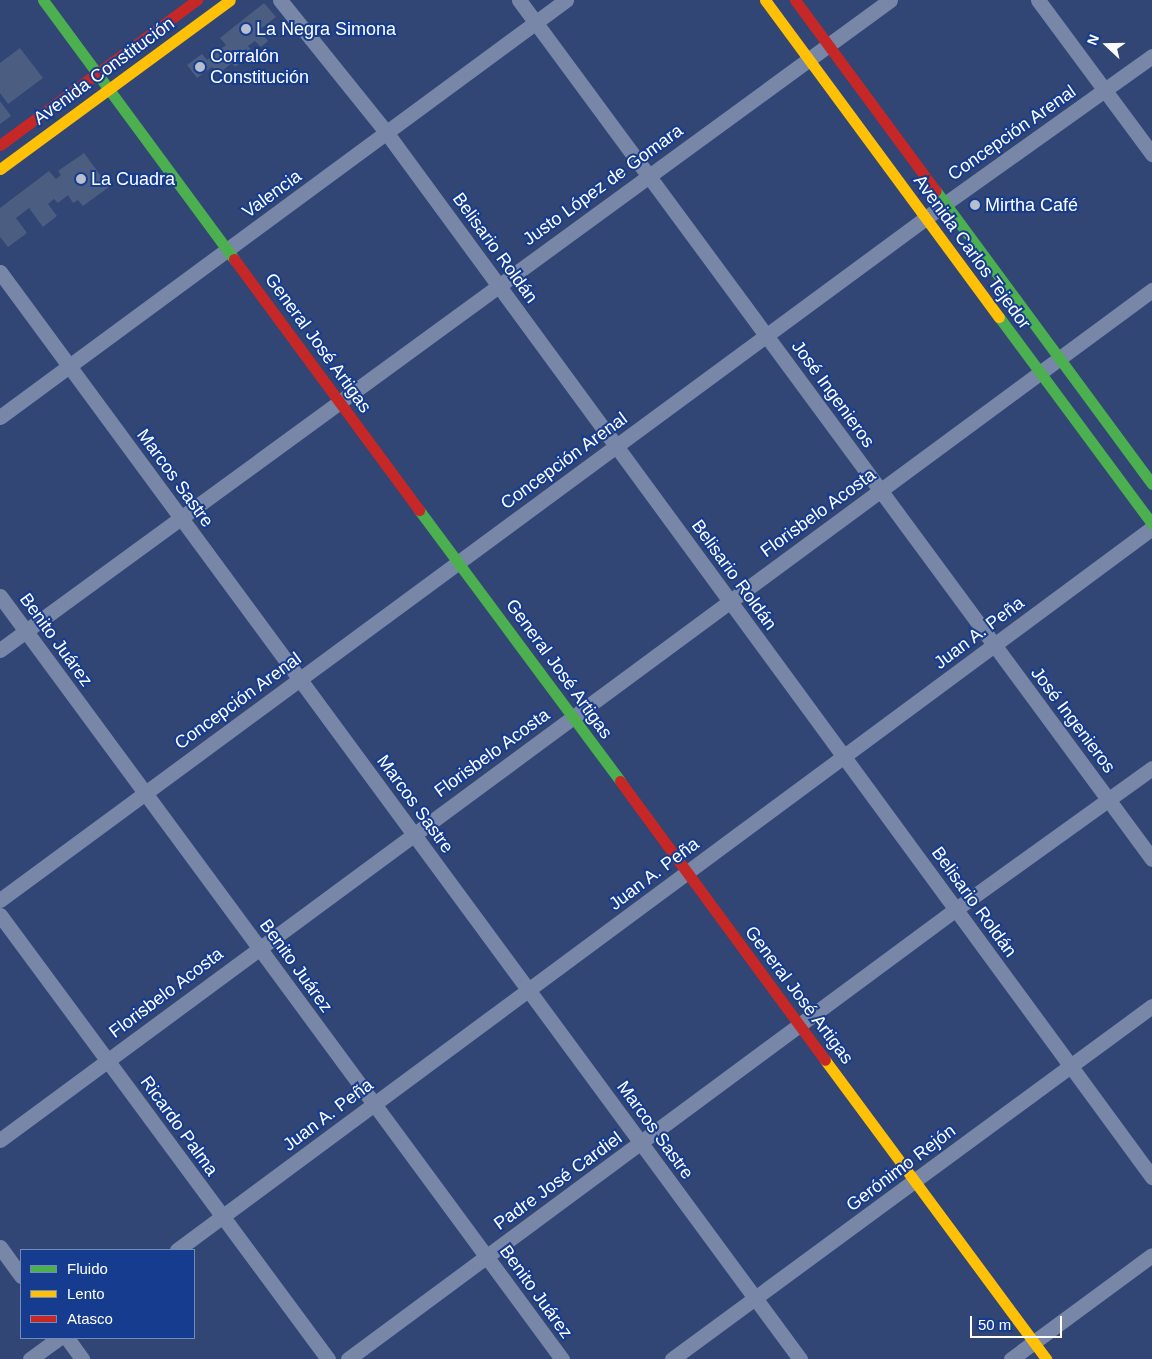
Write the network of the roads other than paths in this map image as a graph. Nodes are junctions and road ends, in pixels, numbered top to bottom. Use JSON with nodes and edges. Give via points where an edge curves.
{"nodes":[{"id":1,"x":43,"y":0,"type":"edge"},
{"id":2,"x":197,"y":0,"type":"edge"},
{"id":3,"x":230,"y":0,"type":"edge"},
{"id":4,"x":280,"y":0,"type":"edge"},
{"id":5,"x":519,"y":0,"type":"edge"},
{"id":6,"x":566,"y":0,"type":"edge"},
{"id":7,"x":765,"y":0,"type":"edge"},
{"id":8,"x":795,"y":0,"type":"edge"},
{"id":9,"x":890,"y":0,"type":"edge"},
{"id":10,"x":1038,"y":0,"type":"edge"},
{"id":11,"x":535,"y":22,"type":"junction"},
{"id":12,"x":827,"y":43,"type":"junction"},
{"id":13,"x":1152,"y":56,"type":"edge"},
{"id":14,"x":807,"y":58,"type":"junction"},
{"id":15,"x":97,"y":74,"type":"junction"},
{"id":16,"x":109,"y":89,"type":"junction"},
{"id":17,"x":1105,"y":90,"type":"junction"},
{"id":18,"x":386,"y":132,"type":"junction"},
{"id":19,"x":0,"y":145,"type":"edge"},
{"id":20,"x":1152,"y":154,"type":"edge"},
{"id":21,"x":0,"y":170,"type":"edge"},
{"id":22,"x":648,"y":175,"type":"junction"},
{"id":23,"x":946,"y":203,"type":"junction"},
{"id":24,"x":926,"y":218,"type":"junction"},
{"id":25,"x":227,"y":250,"type":"junction"},
{"id":26,"x":0,"y":272,"type":"edge"},
{"id":27,"x":499,"y":285,"type":"junction"},
{"id":28,"x":1152,"y":290,"type":"edge"},
{"id":29,"x":766,"y":335,"type":"junction"},
{"id":30,"x":1059,"y":358,"type":"junction"},
{"id":31,"x":69,"y":366,"type":"junction"},
{"id":32,"x":1040,"y":372,"type":"junction"},
{"id":33,"x":340,"y":402,"type":"junction"},
{"id":34,"x":0,"y":417,"type":"edge"},
{"id":35,"x":616,"y":446,"type":"junction"},
{"id":36,"x":1152,"y":484,"type":"edge"},
{"id":37,"x":880,"y":490,"type":"junction"},
{"id":38,"x":182,"y":518,"type":"junction"},
{"id":39,"x":1152,"y":524,"type":"edge"},
{"id":40,"x":1152,"y":528,"type":"edge"},
{"id":41,"x":458,"y":562,"type":"junction"},
{"id":42,"x":0,"y":596,"type":"edge"},
{"id":43,"x":730,"y":601,"type":"junction"},
{"id":44,"x":26,"y":631,"type":"junction"},
{"id":45,"x":994,"y":645,"type":"junction"},
{"id":46,"x":0,"y":650,"type":"edge"},
{"id":47,"x":300,"y":679,"type":"junction"},
{"id":48,"x":573,"y":718,"type":"junction"},
{"id":49,"x":844,"y":757,"type":"junction"},
{"id":50,"x":1152,"y":768,"type":"edge"},
{"id":51,"x":145,"y":793,"type":"junction"},
{"id":52,"x":1108,"y":800,"type":"junction"},
{"id":53,"x":414,"y":834,"type":"junction"},
{"id":54,"x":1152,"y":858,"type":"edge"},
{"id":55,"x":687,"y":873,"type":"junction"},
{"id":56,"x":0,"y":900,"type":"edge"},
{"id":57,"x":956,"y":909,"type":"junction"},
{"id":58,"x":0,"y":915,"type":"edge"},
{"id":59,"x":258,"y":946,"type":"junction"},
{"id":60,"x":528,"y":990,"type":"junction"},
{"id":61,"x":1152,"y":1006,"type":"edge"},
{"id":62,"x":801,"y":1026,"type":"junction"},
{"id":63,"x":108,"y":1061,"type":"junction"},
{"id":64,"x":1070,"y":1064,"type":"junction"},
{"id":65,"x":374,"y":1104,"type":"junction"},
{"id":66,"x":0,"y":1140,"type":"edge"},
{"id":67,"x":642,"y":1144,"type":"junction"},
{"id":68,"x":1152,"y":1177,"type":"edge"},
{"id":69,"x":915,"y":1182,"type":"junction"},
{"id":70,"x":222,"y":1217,"type":"junction"},
{"id":71,"x":0,"y":1247,"type":"edge"},
{"id":72,"x":178,"y":1249,"type":"edge"},
{"id":73,"x":486,"y":1255,"type":"junction"},
{"id":74,"x":1152,"y":1255,"type":"edge"},
{"id":75,"x":20,"y":1275,"type":"edge"},
{"id":76,"x":756,"y":1299,"type":"junction"},
{"id":77,"x":58,"y":1339,"type":"edge"},
{"id":78,"x":68,"y":1339,"type":"edge"},
{"id":79,"x":1034,"y":1342,"type":"junction"},
{"id":80,"x":30,"y":1359,"type":"edge"},
{"id":81,"x":82,"y":1359,"type":"edge"},
{"id":82,"x":328,"y":1359,"type":"edge"},
{"id":83,"x":348,"y":1359,"type":"edge"},
{"id":84,"x":562,"y":1359,"type":"edge"},
{"id":85,"x":672,"y":1359,"type":"edge"},
{"id":86,"x":800,"y":1359,"type":"edge"},
{"id":87,"x":1011,"y":1359,"type":"edge"},
{"id":88,"x":1046,"y":1359,"type":"edge"}],
"edges":[{"from":1,"to":15,"type":"main road","name":"General José Artigas"},
{"from":2,"to":15,"type":"main road","name":"Avenida Constitución"},
{"from":3,"to":16,"type":"main road","name":"Avenida Constitución"},
{"from":4,"to":18,"type":"street","name":"Belisario Roldán"},
{"from":5,"to":11,"type":"street","name":"José Ingenieros"},
{"from":6,"to":11,"type":"street","name":"Valencia"},
{"from":7,"to":14,"type":"main road","name":"Avenida Carlos Tejedor"},
{"from":8,"to":12,"type":"main road","name":"Avenida Carlos Tejedor"},
{"from":9,"to":12,"type":"street","name":"Justo López de Gomara"},
{"from":10,"to":17,"type":"street"},
{"from":11,"to":18,"type":"street","name":"Valencia"},
{"from":11,"to":22,"type":"street","name":"José Ingenieros"},
{"from":12,"to":14,"type":"street","name":"Justo López de Gomara"},
{"from":12,"to":23,"type":"main road","name":"Avenida Carlos Tejedor"},
{"from":13,"to":17,"type":"street","name":"Concepción Arenal"},
{"from":14,"to":22,"type":"street","name":"Justo López de Gomara"},
{"from":14,"to":24,"type":"main road","name":"Avenida Carlos Tejedor"},
{"from":15,"to":16,"type":"main road","name":"General José Artigas"},
{"from":15,"to":19,"type":"main road","name":"Avenida Constitución"},
{"from":16,"to":21,"type":"main road","name":"Avenida Constitución"},
{"from":16,"to":25,"type":"main road","name":"General José Artigas"},
{"from":17,"to":20,"type":"street"},
{"from":17,"to":23,"type":"street","name":"Concepción Arenal"},
{"from":18,"to":25,"type":"street","name":"Valencia"},
{"from":18,"to":27,"type":"street","name":"Belisario Roldán"},
{"from":22,"to":27,"type":"street","name":"Justo López de Gomara"},
{"from":22,"to":29,"type":"street","name":"José Ingenieros"},
{"from":23,"to":24,"type":"street","name":"Concepción Arenal"},
{"from":23,"to":30,"type":"main road","name":"Avenida Carlos Tejedor"},
{"from":24,"to":29,"type":"street","name":"Concepción Arenal"},
{"from":24,"to":32,"type":"main road","name":"Avenida Carlos Tejedor"},
{"from":25,"to":31,"type":"street","name":"Valencia"},
{"from":25,"to":33,"type":"main road","name":"General José Artigas"},
{"from":26,"to":31,"type":"street","name":"Marcos Sastre"},
{"from":27,"to":33,"type":"street","name":"Justo López de Gomara"},
{"from":27,"to":35,"type":"street","name":"Belisario Roldán"},
{"from":28,"to":30,"type":"street","name":"Florisbelo Acosta"},
{"from":29,"to":35,"type":"street","name":"Concepción Arenal"},
{"from":29,"to":37,"type":"street","name":"José Ingenieros"},
{"from":30,"to":32,"type":"street","name":"Florisbelo Acosta"},
{"from":30,"to":36,"type":"main road","name":"Avenida Carlos Tejedor"},
{"from":31,"to":34,"type":"street","name":"Valencia"},
{"from":31,"to":38,"type":"street","name":"Marcos Sastre"},
{"from":32,"to":37,"type":"street","name":"Florisbelo Acosta"},
{"from":32,"to":39,"type":"main road","name":"Avenida Carlos Tejedor"},
{"from":33,"to":38,"type":"street","name":"Justo López de Gomara"},
{"from":33,"to":41,"type":"main road","name":"General José Artigas"},
{"from":35,"to":41,"type":"street","name":"Concepción Arenal"},
{"from":35,"to":43,"type":"street","name":"Belisario Roldán"},
{"from":37,"to":43,"type":"street","name":"Florisbelo Acosta"},
{"from":37,"to":45,"type":"street","name":"José Ingenieros"},
{"from":38,"to":44,"type":"street","name":"Justo López de Gomara"},
{"from":38,"to":47,"type":"street","name":"Marcos Sastre"},
{"from":40,"to":45,"type":"street","name":"Juan A. Peña"},
{"from":41,"to":47,"type":"street","name":"Concepción Arenal"},
{"from":41,"to":48,"type":"main road","name":"General José Artigas"},
{"from":42,"to":44,"type":"street","name":"Benito Juárez"},
{"from":43,"to":48,"type":"street","name":"Florisbelo Acosta"},
{"from":43,"to":49,"type":"street","name":"Belisario Roldán"},
{"from":44,"to":46,"type":"street","name":"Justo López de Gomara"},
{"from":44,"to":51,"type":"street","name":"Benito Juárez"},
{"from":45,"to":49,"type":"street","name":"Juan A. Peña"},
{"from":45,"to":52,"type":"street","name":"José Ingenieros"},
{"from":47,"to":51,"type":"street","name":"Concepción Arenal"},
{"from":47,"to":53,"type":"street","name":"Marcos Sastre"},
{"from":48,"to":53,"type":"street","name":"Florisbelo Acosta"},
{"from":48,"to":55,"type":"main road","name":"General José Artigas"},
{"from":49,"to":55,"type":"street","name":"Juan A. Peña"},
{"from":49,"to":57,"type":"street","name":"Belisario Roldán"},
{"from":50,"to":52,"type":"street","name":"Padre José Cardiel"},
{"from":51,"to":56,"type":"street","name":"Concepción Arenal"},
{"from":51,"to":59,"type":"street","name":"Benito Juárez"},
{"from":52,"to":54,"type":"street","name":"José Ingenieros"},
{"from":52,"to":57,"type":"street","name":"Padre José Cardiel"},
{"from":53,"to":59,"type":"street","name":"Florisbelo Acosta"},
{"from":53,"to":60,"type":"street","name":"Marcos Sastre"},
{"from":55,"to":60,"type":"street","name":"Juan A. Peña"},
{"from":55,"to":62,"type":"main road","name":"General José Artigas"},
{"from":57,"to":62,"type":"street","name":"Padre José Cardiel"},
{"from":57,"to":64,"type":"street","name":"Belisario Roldán"},
{"from":58,"to":63,"type":"street","name":"Ricardo Palma"},
{"from":59,"to":63,"type":"street","name":"Florisbelo Acosta"},
{"from":59,"to":65,"type":"street","name":"Benito Juárez"},
{"from":60,"to":65,"type":"street","name":"Juan A. Peña"},
{"from":60,"to":67,"type":"street","name":"Marcos Sastre"},
{"from":61,"to":64,"type":"street","name":"Gerónimo Rejón"},
{"from":62,"to":67,"type":"street","name":"Padre José Cardiel"},
{"from":62,"to":69,"type":"main road","name":"General José Artigas"},
{"from":63,"to":66,"type":"street","name":"Florisbelo Acosta"},
{"from":63,"to":70,"type":"street","name":"Ricardo Palma"},
{"from":64,"to":68,"type":"street","name":"Belisario Roldán"},
{"from":64,"to":69,"type":"street","name":"Gerónimo Rejón"},
{"from":65,"to":70,"type":"street","name":"Juan A. Peña"},
{"from":65,"to":73,"type":"street","name":"Benito Juárez"},
{"from":67,"to":73,"type":"street","name":"Padre José Cardiel"},
{"from":67,"to":76,"type":"street","name":"Marcos Sastre"},
{"from":69,"to":76,"type":"street","name":"Gerónimo Rejón"},
{"from":69,"to":79,"type":"main road","name":"General José Artigas"},
{"from":70,"to":72,"type":"street","name":"Juan A. Peña"},
{"from":70,"to":82,"type":"street","name":"Ricardo Palma"},
{"from":71,"to":75,"type":"street"},
{"from":73,"to":83,"type":"street","name":"Padre José Cardiel"},
{"from":73,"to":84,"type":"street","name":"Benito Juárez"},
{"from":74,"to":79,"type":"street"},
{"from":76,"to":85,"type":"street","name":"Gerónimo Rejón"},
{"from":76,"to":86,"type":"street","name":"Marcos Sastre"},
{"from":77,"to":80,"type":"street"},
{"from":78,"to":81,"type":"street"},
{"from":79,"to":87,"type":"street"},
{"from":79,"to":88,"type":"main road","name":"General José Artigas"}]}
